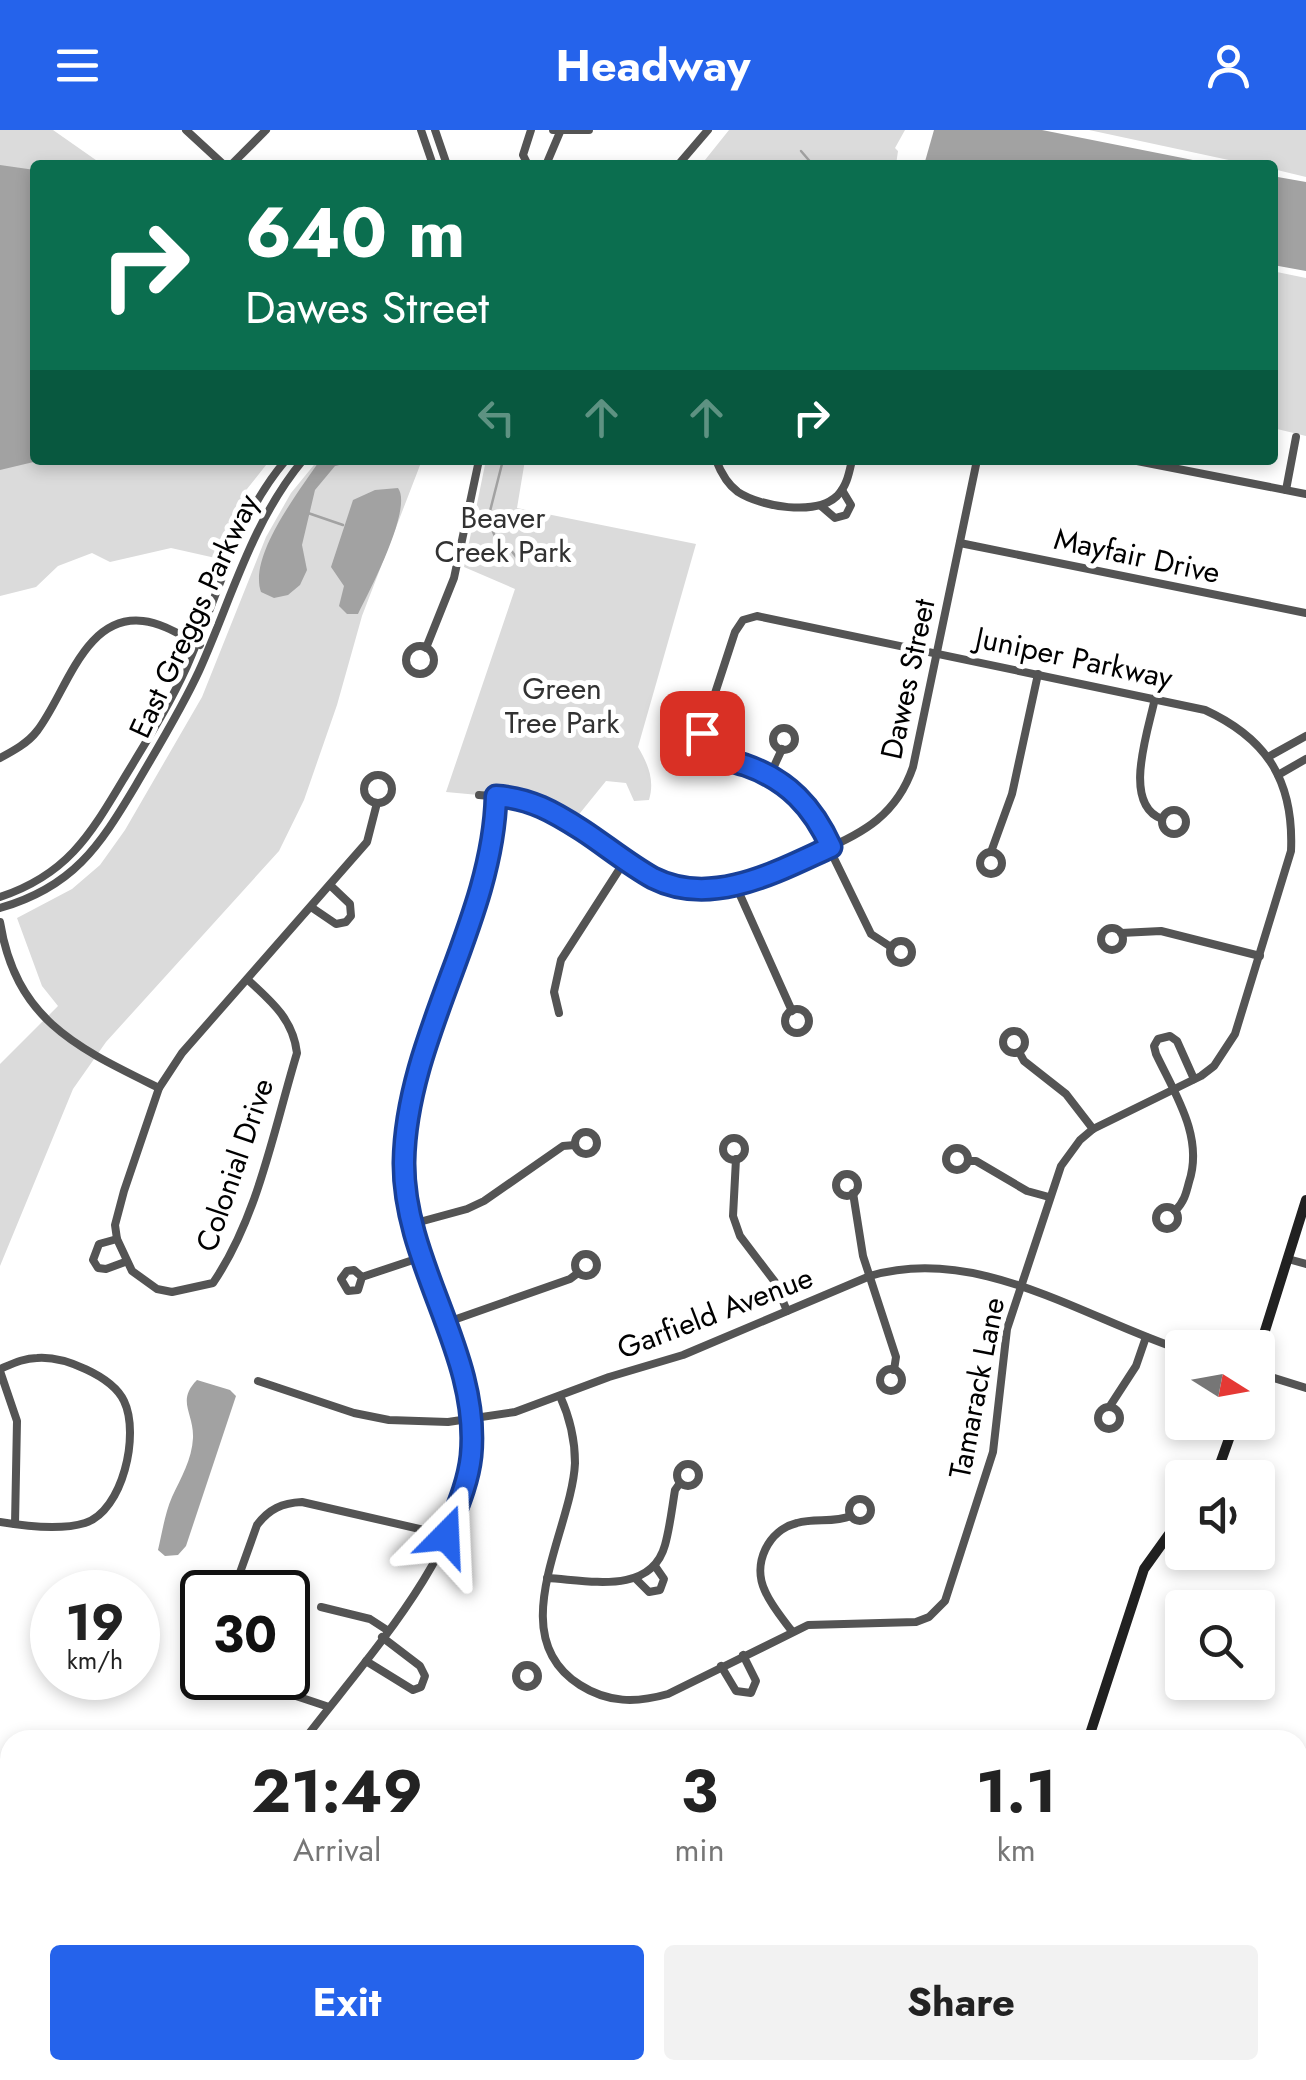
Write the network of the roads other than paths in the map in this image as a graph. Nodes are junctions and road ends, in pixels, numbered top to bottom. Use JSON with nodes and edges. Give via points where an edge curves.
{"nodes":[{"id":1,"x":186,"y":130,"type":"edge"},
{"id":2,"x":266,"y":130,"type":"edge"},
{"id":3,"x":421,"y":130,"type":"edge"},
{"id":4,"x":435,"y":130,"type":"edge"},
{"id":5,"x":532,"y":130,"type":"edge"},
{"id":6,"x":589,"y":130,"type":"edge"},
{"id":7,"x":708,"y":130,"type":"edge"},
{"id":8,"x":557,"y":131,"type":"edge"},
{"id":9,"x":222,"y":160,"type":"edge"},
{"id":10,"x":233,"y":160,"type":"edge"},
{"id":11,"x":432,"y":160,"type":"edge"},
{"id":12,"x":445,"y":160,"type":"edge"},
{"id":13,"x":526,"y":160,"type":"edge"},
{"id":14,"x":548,"y":160,"type":"edge"},
{"id":15,"x":682,"y":160,"type":"edge"},
{"id":16,"x":1296,"y":437,"type":"dead end"},
{"id":17,"x":282,"y":465,"type":"edge"},
{"id":18,"x":299,"y":465,"type":"edge"},
{"id":19,"x":477,"y":465,"type":"edge"},
{"id":20,"x":718,"y":465,"type":"edge"},
{"id":21,"x":850,"y":465,"type":"edge"},
{"id":22,"x":976,"y":465,"type":"edge"},
{"id":23,"x":1158,"y":465,"type":"edge"},
{"id":24,"x":842,"y":490,"type":"junction"},
{"id":25,"x":1286,"y":490,"type":"junction"},
{"id":26,"x":1306,"y":494,"type":"edge"},
{"id":27,"x":822,"y":506,"type":"junction"},
{"id":28,"x":960,"y":543,"type":"junction"},
{"id":29,"x":1306,"y":614,"type":"edge"},
{"id":30,"x":196,"y":643,"type":"junction"},
{"id":31,"x":426,"y":648,"type":"dead end"},
{"id":32,"x":208,"y":650,"type":"junction"},
{"id":33,"x":936,"y":652,"type":"junction"},
{"id":34,"x":1038,"y":674,"type":"junction"},
{"id":35,"x":1155,"y":698,"type":"junction"},
{"id":36,"x":1306,"y":736,"type":"edge"},
{"id":37,"x":782,"y":750,"type":"dead end"},
{"id":38,"x":1268,"y":757,"type":"junction"},
{"id":39,"x":0,"y":758,"type":"edge"},
{"id":40,"x":1306,"y":759,"type":"edge"},
{"id":41,"x":1278,"y":774,"type":"junction"},
{"id":42,"x":770,"y":776,"type":"junction"},
{"id":43,"x":479,"y":795,"type":"dead end"},
{"id":44,"x":496,"y":796,"type":"junction"},
{"id":45,"x":377,"y":803,"type":"dead end"},
{"id":46,"x":1162,"y":819,"type":"dead end"},
{"id":47,"x":831,"y":847,"type":"junction"},
{"id":48,"x":991,"y":852,"type":"dead end"},
{"id":49,"x":626,"y":860,"type":"junction"},
{"id":50,"x":330,"y":885,"type":"junction"},
{"id":51,"x":736,"y":886,"type":"junction"},
{"id":52,"x":0,"y":897,"type":"edge"},
{"id":53,"x":312,"y":907,"type":"junction"},
{"id":54,"x":0,"y":908,"type":"edge"},
{"id":55,"x":0,"y":922,"type":"edge"},
{"id":56,"x":1121,"y":932,"type":"dead end"},
{"id":57,"x":891,"y":947,"type":"dead end"},
{"id":58,"x":1260,"y":956,"type":"junction"},
{"id":59,"x":247,"y":978,"type":"junction"},
{"id":60,"x":792,"y":1011,"type":"dead end"},
{"id":61,"x":559,"y":1014,"type":"dead end"},
{"id":62,"x":1019,"y":1052,"type":"dead end"},
{"id":63,"x":1194,"y":1080,"type":"junction"},
{"id":64,"x":158,"y":1088,"type":"junction"},
{"id":65,"x":1173,"y":1091,"type":"junction"},
{"id":66,"x":1094,"y":1129,"type":"junction"},
{"id":67,"x":575,"y":1145,"type":"dead end"},
{"id":68,"x":736,"y":1160,"type":"dead end"},
{"id":69,"x":968,"y":1160,"type":"dead end"},
{"id":70,"x":854,"y":1194,"type":"dead end"},
{"id":71,"x":1049,"y":1196,"type":"junction"},
{"id":72,"x":1306,"y":1200,"type":"edge"},
{"id":73,"x":1175,"y":1210,"type":"dead end"},
{"id":74,"x":412,"y":1224,"type":"junction"},
{"id":75,"x":117,"y":1238,"type":"junction"},
{"id":76,"x":1300,"y":1240,"type":"edge"},
{"id":77,"x":422,"y":1256,"type":"junction"},
{"id":78,"x":1288,"y":1259,"type":"junction"},
{"id":79,"x":125,"y":1262,"type":"junction"},
{"id":80,"x":1306,"y":1264,"type":"edge"},
{"id":81,"x":578,"y":1273,"type":"dead end"},
{"id":82,"x":362,"y":1276,"type":"dead end"},
{"id":83,"x":870,"y":1276,"type":"junction"},
{"id":84,"x":1020,"y":1286,"type":"junction"},
{"id":85,"x":787,"y":1312,"type":"junction"},
{"id":86,"x":446,"y":1322,"type":"junction"},
{"id":87,"x":1265,"y":1330,"type":"edge"},
{"id":88,"x":1146,"y":1337,"type":"junction"},
{"id":89,"x":1165,"y":1344,"type":"edge"},
{"id":90,"x":0,"y":1370,"type":"edge"},
{"id":91,"x":894,"y":1370,"type":"dead end"},
{"id":92,"x":1275,"y":1378,"type":"edge"},
{"id":93,"x":258,"y":1381,"type":"dead end"},
{"id":94,"x":1306,"y":1388,"type":"edge"},
{"id":95,"x":560,"y":1396,"type":"junction"},
{"id":96,"x":1110,"y":1406,"type":"dead end"},
{"id":97,"x":471,"y":1418,"type":"junction"},
{"id":98,"x":680,"y":1483,"type":"dead end"},
{"id":99,"x":851,"y":1516,"type":"dead end"},
{"id":100,"x":0,"y":1522,"type":"edge"},
{"id":101,"x":15,"y":1524,"type":"junction"},
{"id":102,"x":446,"y":1536,"type":"junction"},
{"id":103,"x":1165,"y":1540,"type":"edge"},
{"id":104,"x":655,"y":1566,"type":"junction"},
{"id":105,"x":240,"y":1570,"type":"edge"},
{"id":106,"x":547,"y":1578,"type":"junction"},
{"id":107,"x":636,"y":1579,"type":"junction"},
{"id":108,"x":321,"y":1607,"type":"dead end"},
{"id":109,"x":791,"y":1630,"type":"junction"},
{"id":110,"x":384,"y":1634,"type":"junction"},
{"id":111,"x":742,"y":1655,"type":"junction"},
{"id":112,"x":555,"y":1657,"type":"junction"},
{"id":113,"x":366,"y":1661,"type":"junction"},
{"id":114,"x":721,"y":1666,"type":"junction"},
{"id":115,"x":536,"y":1670,"type":"dead end"},
{"id":116,"x":308,"y":1700,"type":"edge"},
{"id":117,"x":329,"y":1707,"type":"junction"},
{"id":118,"x":312,"y":1730,"type":"edge"},
{"id":119,"x":1091,"y":1730,"type":"edge"}],
"edges":[{"from":1,"to":9,"type":"street"},
{"from":2,"to":10,"type":"street"},
{"from":3,"to":11,"type":"street"},
{"from":4,"to":12,"type":"street"},
{"from":5,"to":13,"type":"street"},
{"from":6,"to":8,"type":"street"},
{"from":7,"to":15,"type":"street"},
{"from":8,"to":14,"type":"street"},
{"from":16,"to":25,"type":"street"},
{"from":17,"to":30,"type":"street","name":"East Greggs Parkway","via":[[245,523]]},
{"from":18,"to":32,"type":"street","name":"East Greggs Parkway","via":[[252,539]]},
{"from":19,"to":31,"type":"street","via":[[454,578]]},
{"from":20,"to":27,"type":"street","via":[[739,493],[798,509]]},
{"from":21,"to":24,"type":"street"},
{"from":22,"to":28,"type":"street","name":"Dawes Street"},
{"from":23,"to":25,"type":"street"},
{"from":24,"to":27,"type":"street"},
{"from":24,"to":27,"type":"street","via":[[851,505],[846,514],[836,518]]},
{"from":25,"to":26,"type":"street"},
{"from":28,"to":29,"type":"street","name":"Mayfair Drive"},
{"from":28,"to":33,"type":"street","name":"Dawes Street"},
{"from":30,"to":32,"type":"street"},
{"from":30,"to":39,"type":"street","via":[[143,621],[109,626],[36,733]]},
{"from":30,"to":52,"type":"street","name":"East Greggs Parkway","via":[[167,707],[85,840],[40,881]]},
{"from":32,"to":54,"type":"street","name":"East Greggs Parkway","via":[[100,843],[60,883]]},
{"from":33,"to":34,"type":"street","name":"Juniper Parkway"},
{"from":33,"to":42,"type":"street","name":"Juniper Parkway","via":[[757,616],[740,624],[700,740],[706,752]]},
{"from":33,"to":47,"type":"street","name":"Dawes Street","via":[[908,784],[873,826]]},
{"from":34,"to":35,"type":"street","name":"Juniper Parkway"},
{"from":34,"to":48,"type":"street","via":[[1012,794]]},
{"from":35,"to":38,"type":"street","name":"Juniper Parkway","via":[[1225,719]]},
{"from":35,"to":46,"type":"street","via":[[1139,784],[1149,810]]},
{"from":36,"to":38,"type":"street"},
{"from":37,"to":42,"type":"street"},
{"from":38,"to":41,"type":"street","name":"Juniper Parkway"},
{"from":40,"to":41,"type":"street"},
{"from":41,"to":58,"type":"street","name":"Juniper Parkway","via":[[1291,851]]},
{"from":42,"to":47,"type":"street","via":[[808,805]]},
{"from":43,"to":44,"type":"street","name":"Dawes Street"},
{"from":44,"to":49,"type":"street","name":"Dawes Street","via":[[552,810]]},
{"from":44,"to":74,"type":"street","via":[[490,856],[408,1114],[404,1167]]},
{"from":45,"to":50,"type":"street","name":"Colonial Drive","via":[[367,842]]},
{"from":47,"to":51,"type":"street","name":"Dawes Street"},
{"from":47,"to":57,"type":"street","via":[[871,934]]},
{"from":49,"to":51,"type":"street","name":"Dawes Street","via":[[676,885]]},
{"from":49,"to":61,"type":"street","via":[[561,960],[554,992]]},
{"from":50,"to":53,"type":"street","name":"Colonial Drive"},
{"from":50,"to":53,"type":"street","via":[[350,904],[351,916],[336,924]]},
{"from":51,"to":60,"type":"street"},
{"from":53,"to":59,"type":"street","name":"Colonial Drive"},
{"from":55,"to":64,"type":"street","via":[[9,973],[60,1034]]},
{"from":56,"to":58,"type":"street","via":[[1162,930]]},
{"from":58,"to":63,"type":"street","name":"Juniper Parkway","via":[[1235,1034],[1214,1066]]},
{"from":59,"to":64,"type":"street","name":"Colonial Drive"},
{"from":59,"to":79,"type":"street","name":"Colonial Drive","via":[[281,1011],[297,1053],[228,1261],[213,1283],[172,1292],[143,1281]]},
{"from":62,"to":66,"type":"street"},
{"from":63,"to":65,"type":"street","name":"Juniper Parkway"},
{"from":63,"to":65,"type":"street","via":[[1177,1041],[1162,1036],[1154,1050]]},
{"from":64,"to":75,"type":"street","name":"Colonial Drive","via":[[124,1192]]},
{"from":65,"to":66,"type":"street","name":"Juniper Parkway"},
{"from":65,"to":73,"type":"street","via":[[1195,1150],[1183,1202]]},
{"from":66,"to":71,"type":"street","name":"Juniper Parkway","via":[[1070,1152]]},
{"from":67,"to":74,"type":"street","via":[[563,1146],[467,1209]]},
{"from":68,"to":85,"type":"street","via":[[733,1216]]},
{"from":69,"to":71,"type":"street"},
{"from":70,"to":83,"type":"street"},
{"from":71,"to":84,"type":"street","name":"Juniper Parkway"},
{"from":72,"to":76,"type":"street"},
{"from":74,"to":77,"type":"street"},
{"from":75,"to":79,"type":"street","name":"Colonial Drive"},
{"from":75,"to":79,"type":"street","name":"Colonial Drive","via":[[99,1244],[93,1260],[106,1270]]},
{"from":76,"to":78,"type":"street"},
{"from":77,"to":82,"type":"street"},
{"from":77,"to":86,"type":"street"},
{"from":78,"to":80,"type":"street"},
{"from":78,"to":87,"type":"street"},
{"from":81,"to":86,"type":"street"},
{"from":83,"to":84,"type":"street","name":"Garfield Avenue","via":[[923,1268]]},
{"from":83,"to":85,"type":"street","name":"Garfield Avenue"},
{"from":83,"to":91,"type":"street","via":[[896,1357]]},
{"from":84,"to":88,"type":"street","name":"Garfield Avenue"},
{"from":84,"to":109,"type":"street","name":"Tamarack Lane","via":[[1002,1352],[993,1452],[945,1601],[916,1622],[821,1623]]},
{"from":85,"to":95,"type":"street","name":"Garfield Avenue"},
{"from":86,"to":97,"type":"street"},
{"from":88,"to":89,"type":"street","name":"Garfield Avenue"},
{"from":88,"to":96,"type":"street"},
{"from":90,"to":101,"type":"street","via":[[17,1421]]},
{"from":90,"to":101,"type":"street","via":[[36,1358],[62,1362],[110,1382],[130,1418],[120,1486],[102,1514],[83,1524]]},
{"from":92,"to":94,"type":"street"},
{"from":93,"to":97,"type":"street","name":"Garfield Avenue","via":[[389,1420]]},
{"from":95,"to":97,"type":"street","name":"Garfield Avenue"},
{"from":95,"to":106,"type":"street","via":[[574,1436],[574,1464]]},
{"from":97,"to":102,"type":"street","via":[[471,1458]]},
{"from":98,"to":104,"type":"street"},
{"from":99,"to":109,"type":"street","via":[[796,1523],[768,1542],[760,1579]]},
{"from":100,"to":101,"type":"street"},
{"from":102,"to":105,"type":"street","via":[[286,1503],[256,1524]]},
{"from":102,"to":110,"type":"street"},
{"from":103,"to":119,"type":"street","via":[[1144,1569]]},
{"from":104,"to":107,"type":"street"},
{"from":104,"to":107,"type":"street","via":[[664,1579],[660,1590],[649,1592]]},
{"from":106,"to":107,"type":"street"},
{"from":106,"to":112,"type":"street","via":[[542,1616]]},
{"from":108,"to":110,"type":"street","via":[[370,1619]]},
{"from":109,"to":111,"type":"street","name":"Tamarack Lane"},
{"from":110,"to":113,"type":"street"},
{"from":110,"to":113,"type":"street","via":[[420,1666],[421,1687],[413,1690]]},
{"from":111,"to":114,"type":"street","name":"Tamarack Lane"},
{"from":111,"to":114,"type":"street","via":[[756,1681],[750,1693],[736,1690]]},
{"from":112,"to":114,"type":"street","name":"Tamarack Lane","via":[[583,1688],[626,1701],[668,1694]]},
{"from":112,"to":115,"type":"street"},
{"from":113,"to":117,"type":"street"},
{"from":116,"to":117,"type":"street"},
{"from":117,"to":118,"type":"street"}]}
